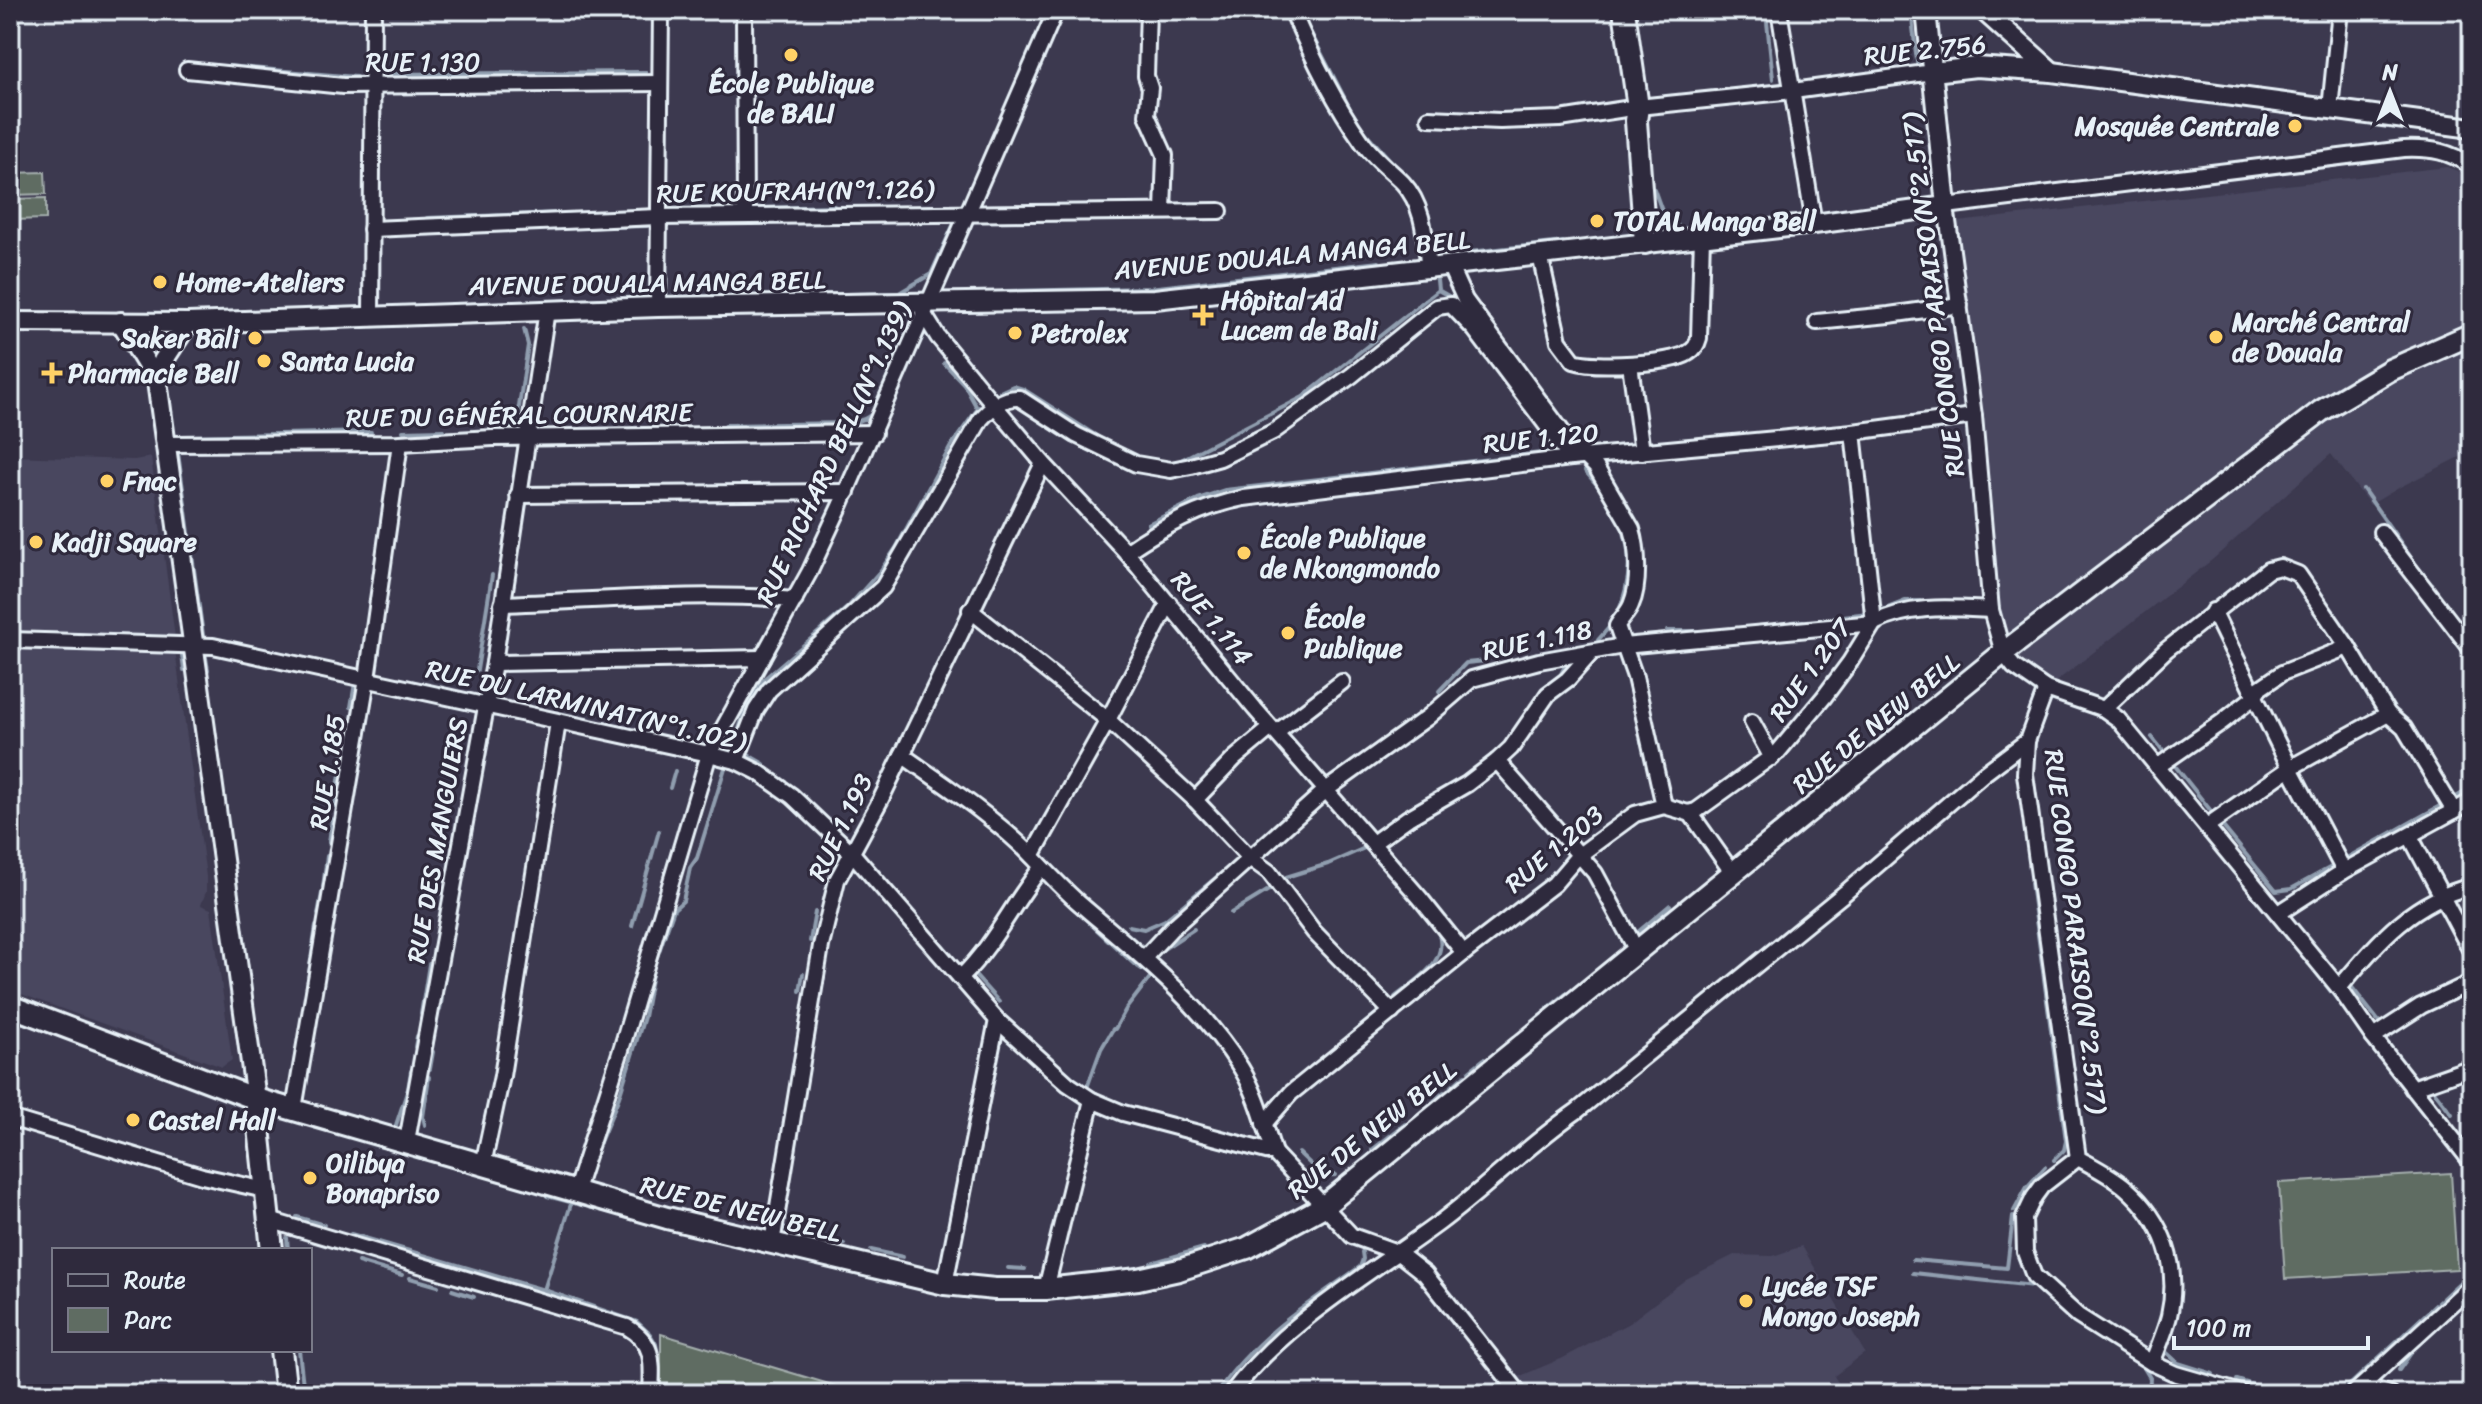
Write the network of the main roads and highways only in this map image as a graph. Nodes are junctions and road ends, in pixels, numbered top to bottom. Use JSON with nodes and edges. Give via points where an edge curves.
{"nodes":[{"id":1,"x":1624,"y":10,"type":"edge"},
{"id":2,"x":1645,"y":243,"type":"road end"},
{"id":3,"x":2472,"y":334,"type":"edge"},
{"id":4,"x":10,"y":1006,"type":"edge"},
{"id":5,"x":256,"y":1099,"type":"junction"},
{"id":6,"x":272,"y":1248,"type":"edge"},
{"id":7,"x":281,"y":1352,"type":"edge"},
{"id":8,"x":286,"y":1394,"type":"edge"}],
"edges":[{"from":1,"to":2,"type":"main road","via":[[1638,107]]},
{"from":3,"to":5,"type":"main road","name":"RUE DE NEW BELL","via":[[2390,370],[2321,411],[2003,653],[1324,1206],[1247,1248],[1179,1270],[1111,1283],[1046,1289],[945,1284],[667,1218]]},
{"from":4,"to":5,"type":"main road","name":"RUE DE NEW BELL"},
{"from":5,"to":6,"type":"main road"},
{"from":7,"to":8,"type":"main road"}]}
